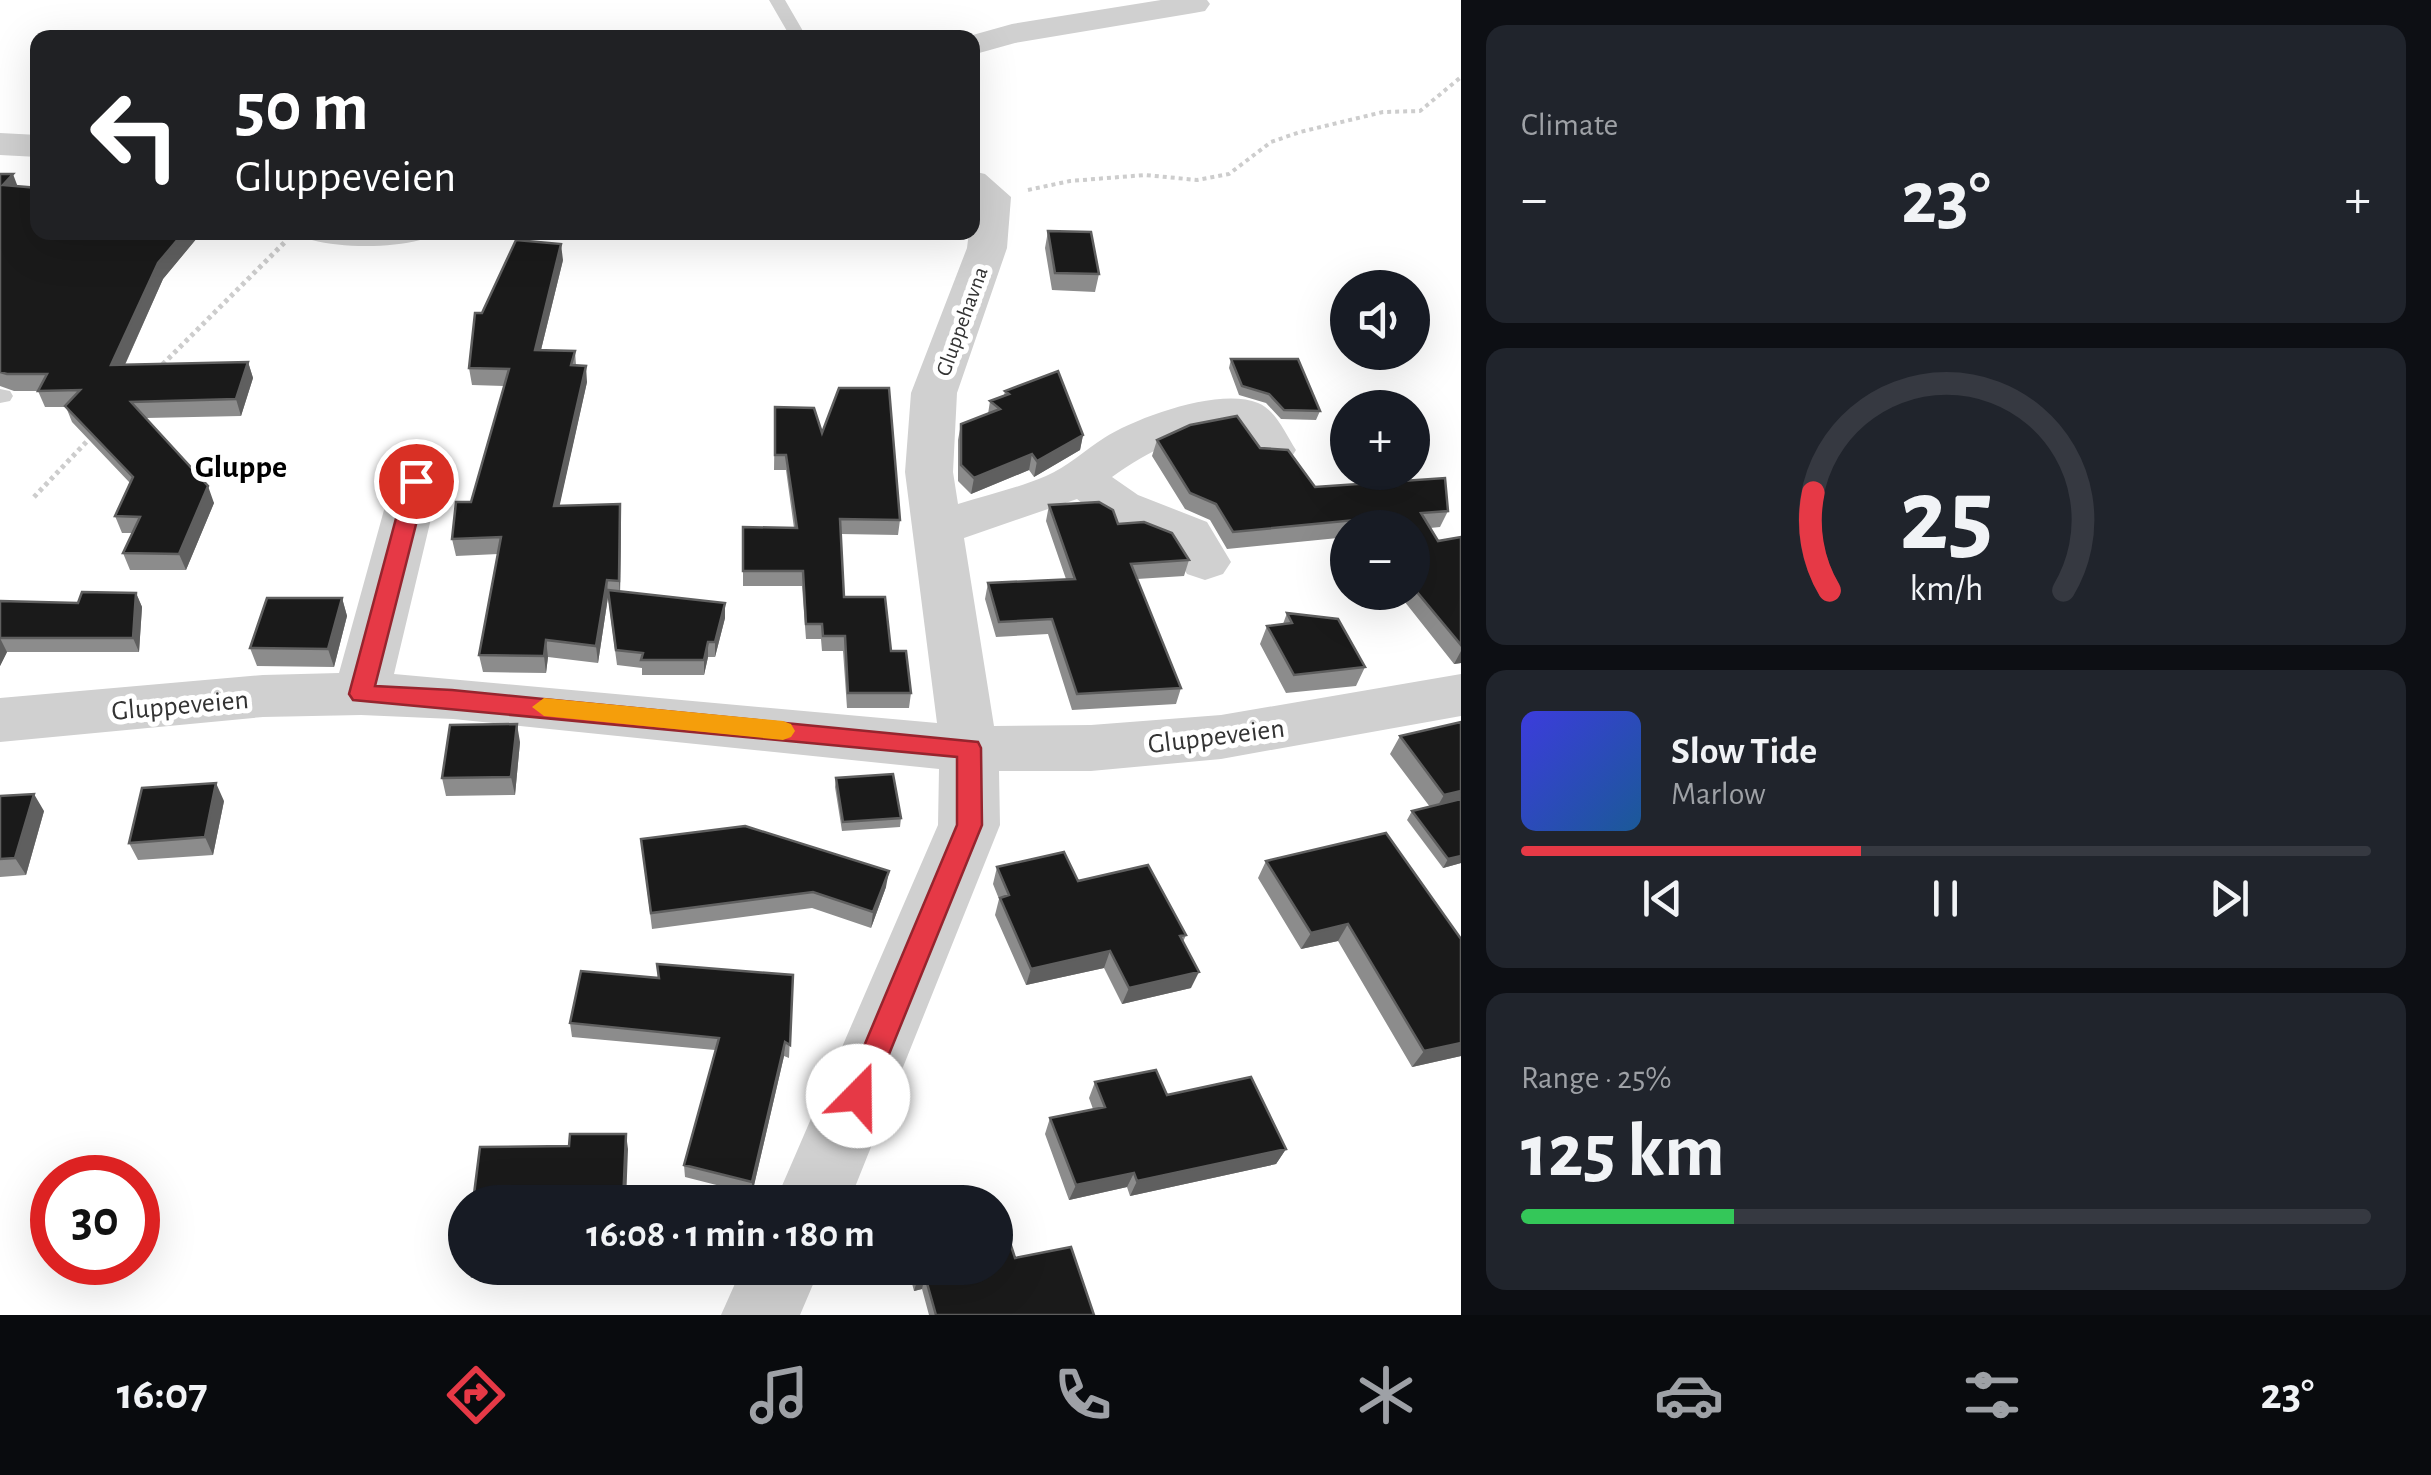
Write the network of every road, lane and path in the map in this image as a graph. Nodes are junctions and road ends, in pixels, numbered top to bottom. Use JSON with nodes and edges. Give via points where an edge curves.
{"nodes":[{"id":1,"x":777,"y":0,"type":"edge"},
{"id":2,"x":1194,"y":4,"type":"dead end"},
{"id":3,"x":794,"y":30,"type":"edge"},
{"id":4,"x":980,"y":42,"type":"edge"},
{"id":5,"x":1461,"y":76,"type":"edge"},
{"id":6,"x":0,"y":144,"type":"edge"},
{"id":7,"x":30,"y":146,"type":"edge"},
{"id":8,"x":982,"y":190,"type":"edge"},
{"id":9,"x":286,"y":240,"type":"edge"},
{"id":10,"x":146,"y":380,"type":"edge"},
{"id":11,"x":96,"y":432,"type":"edge"},
{"id":12,"x":1272,"y":450,"type":"edge"},
{"id":13,"x":1079,"y":477,"type":"junction"},
{"id":14,"x":416,"y":481,"type":"dead end"},
{"id":15,"x":34,"y":497,"type":"dead end"},
{"id":16,"x":934,"y":530,"type":"junction"},
{"id":17,"x":1205,"y":562,"type":"dead end"},
{"id":18,"x":361,"y":694,"type":"junction"},
{"id":19,"x":1461,"y":695,"type":"edge"},
{"id":20,"x":0,"y":720,"type":"edge"},
{"id":21,"x":969,"y":748,"type":"junction"},
{"id":22,"x":819,"y":1185,"type":"edge"},
{"id":23,"x":774,"y":1285,"type":"edge"},
{"id":24,"x":760,"y":1315,"type":"edge"}],
"edges":[{"from":1,"to":3,"type":"lane"},
{"from":2,"to":4,"type":"street"},
{"from":5,"to":8,"type":"path","via":[[1420,111],[1384,112],[1271,142],[1229,174]]},
{"from":6,"to":7,"type":"street"},
{"from":8,"to":16,"type":"street","name":"Gluppehavna","via":[[987,248],[934,394],[928,472]]},
{"from":9,"to":10,"type":"path"},
{"from":11,"to":15,"type":"path"},
{"from":12,"to":13,"type":"street","via":[[1253,420],[1226,412],[1158,430]]},
{"from":13,"to":16,"type":"street"},
{"from":13,"to":17,"type":"street","via":[[1120,507],[1189,534]]},
{"from":14,"to":18,"type":"street"},
{"from":16,"to":21,"type":"street","name":"Gluppehavna"},
{"from":18,"to":20,"type":"street","name":"Gluppeveien","via":[[263,696]]},
{"from":18,"to":21,"type":"street","name":"Gluppeveien"},
{"from":19,"to":21,"type":"street","name":"Gluppeveien","via":[[1221,737],[1091,748]]},
{"from":21,"to":22,"type":"street","via":[[969,825]]},
{"from":23,"to":24,"type":"street"}]}
